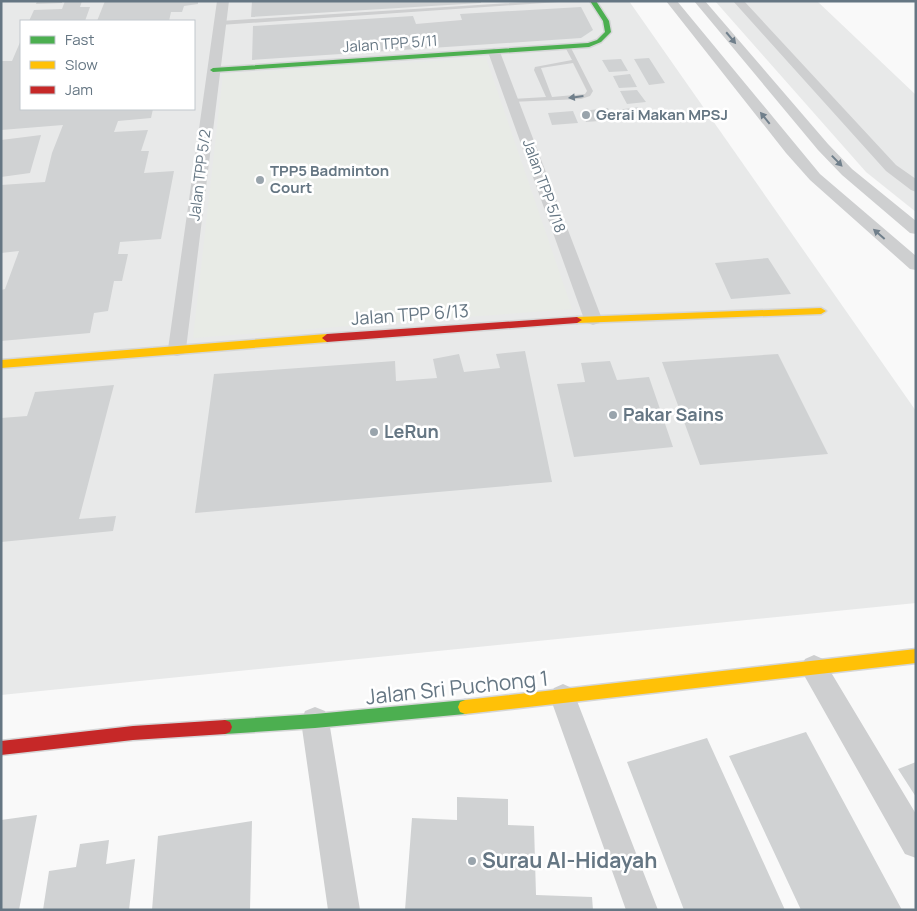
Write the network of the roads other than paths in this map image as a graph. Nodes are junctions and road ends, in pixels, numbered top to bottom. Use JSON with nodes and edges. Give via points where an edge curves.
{"nodes":[{"id":1,"x":223,"y":1,"type":"edge"},
{"id":2,"x":571,"y":1,"type":"edge"},
{"id":3,"x":593,"y":1,"type":"edge"},
{"id":4,"x":672,"y":1,"type":"edge"},
{"id":5,"x":699,"y":1,"type":"edge"},
{"id":6,"x":738,"y":1,"type":"edge"},
{"id":7,"x":220,"y":23,"type":"junction"},
{"id":8,"x":568,"y":47,"type":"junction"},
{"id":9,"x":494,"y":52,"type":"junction"},
{"id":10,"x":576,"y":62,"type":"junction"},
{"id":11,"x":213,"y":70,"type":"junction"},
{"id":12,"x":550,"y":99,"type":"junction"},
{"id":13,"x":512,"y":101,"type":"junction"},
{"id":14,"x":916,"y":187,"type":"edge"},
{"id":15,"x":916,"y":229,"type":"edge"},
{"id":16,"x":916,"y":265,"type":"edge"},
{"id":17,"x":821,"y":311,"type":"dead end"},
{"id":18,"x":594,"y":319,"type":"junction"},
{"id":19,"x":177,"y":349,"type":"junction"},
{"id":20,"x":1,"y":364,"type":"edge"},
{"id":21,"x":916,"y":656,"type":"edge"},
{"id":22,"x":814,"y":668,"type":"junction"},
{"id":23,"x":563,"y":697,"type":"junction"},
{"id":24,"x":314,"y":721,"type":"junction"},
{"id":25,"x":1,"y":748,"type":"edge"},
{"id":26,"x":916,"y":842,"type":"edge"},
{"id":27,"x":344,"y":910,"type":"edge"},
{"id":28,"x":642,"y":910,"type":"edge"}],
"edges":[{"from":1,"to":7,"type":"street","name":"Jalan TPP 5/2"},
{"from":2,"to":7,"type":"lane"},
{"from":3,"to":8,"type":"street","name":"Jalan TPP 5/11","via":[[609,29],[607,36],[601,42]]},
{"from":16,"to":4,"type":"street","one_way":true,"via":[[815,177]]},
{"from":5,"to":15,"type":"street","one_way":true,"via":[[823,147],[847,172]]},
{"from":6,"to":14,"type":"street","via":[[891,168]]},
{"from":7,"to":11,"type":"street","name":"Jalan TPP 5/2"},
{"from":8,"to":9,"type":"street","name":"Jalan TPP 5/11"},
{"from":8,"to":10,"type":"lane"},
{"from":9,"to":11,"type":"street","name":"Jalan TPP 5/11"},
{"from":9,"to":13,"type":"street","name":"Jalan TPP 5/18"},
{"from":10,"to":12,"type":"lane","via":[[538,67]]},
{"from":10,"to":12,"type":"lane","one_way":true,"via":[[590,91],[588,95]]},
{"from":11,"to":19,"type":"street","name":"Jalan TPP 5/2"},
{"from":12,"to":13,"type":"lane"},
{"from":13,"to":18,"type":"street","name":"Jalan TPP 5/18"},
{"from":17,"to":18,"type":"street","name":"Jalan TPP 6/13"},
{"from":18,"to":19,"type":"street","name":"Jalan TPP 6/13"},
{"from":19,"to":20,"type":"street","name":"Jalan TPP 6/13"},
{"from":21,"to":22,"type":"street","name":"Jalan Sri Puchong 1"},
{"from":22,"to":23,"type":"street","name":"Jalan Sri Puchong 1"},
{"from":22,"to":26,"type":"street"},
{"from":23,"to":24,"type":"street","name":"Jalan Sri Puchong 1"},
{"from":23,"to":28,"type":"street"},
{"from":24,"to":25,"type":"street","name":"Jalan Sri Puchong 1","via":[[134,733]]},
{"from":24,"to":27,"type":"street"}]}
